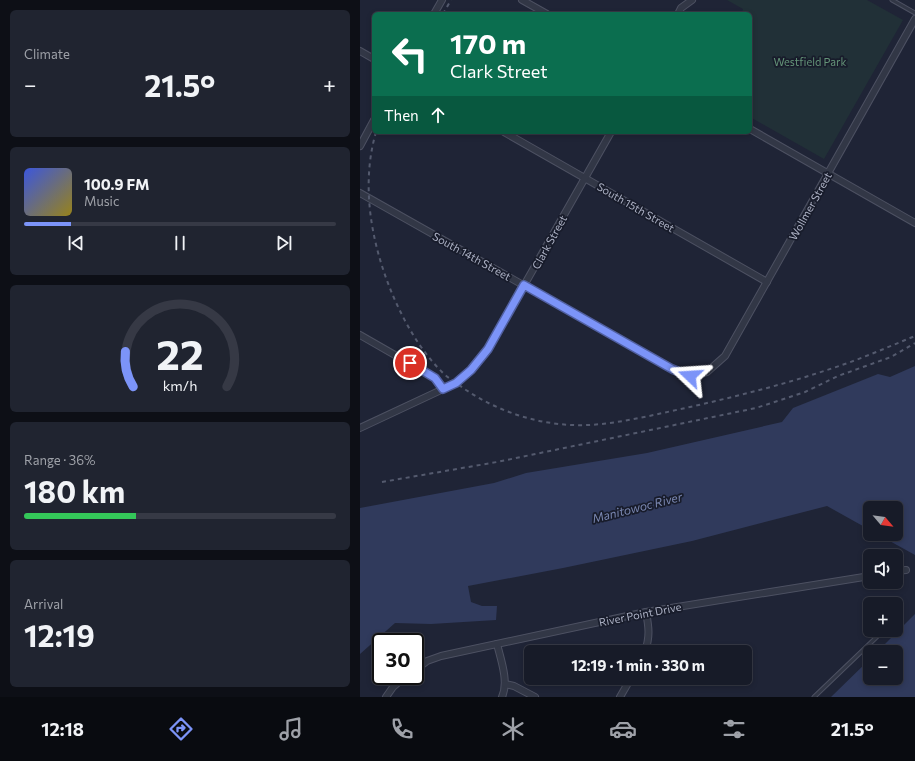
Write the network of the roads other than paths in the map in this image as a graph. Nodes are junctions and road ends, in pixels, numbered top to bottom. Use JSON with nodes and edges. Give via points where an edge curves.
{"nodes":[{"id":1,"x":442,"y":0,"type":"edge"},
{"id":2,"x":522,"y":0,"type":"edge"},
{"id":3,"x":692,"y":0,"type":"edge"},
{"id":4,"x":892,"y":0,"type":"edge"},
{"id":5,"x":435,"y":12,"type":"edge"},
{"id":6,"x":543,"y":12,"type":"edge"},
{"id":7,"x":679,"y":12,"type":"edge"},
{"id":8,"x":915,"y":13,"type":"edge"},
{"id":9,"x":915,"y":19,"type":"edge"},
{"id":10,"x":360,"y":51,"type":"edge"},
{"id":11,"x":372,"y":58,"type":"edge"},
{"id":12,"x":372,"y":124,"type":"edge"},
{"id":13,"x":752,"y":130,"type":"edge"},
{"id":14,"x":508,"y":134,"type":"edge"},
{"id":15,"x":610,"y":134,"type":"edge"},
{"id":16,"x":360,"y":146,"type":"edge"},
{"id":17,"x":828,"y":174,"type":"junction"},
{"id":18,"x":585,"y":178,"type":"junction"},
{"id":19,"x":360,"y":193,"type":"edge"},
{"id":20,"x":915,"y":223,"type":"edge"},
{"id":21,"x":767,"y":282,"type":"junction"},
{"id":22,"x":524,"y":285,"type":"junction"},
{"id":23,"x":360,"y":335,"type":"edge"},
{"id":24,"x":690,"y":376,"type":"joint"},
{"id":25,"x":443,"y":389,"type":"junction"},
{"id":26,"x":360,"y":428,"type":"edge"},
{"id":27,"x":906,"y":570,"type":"dead end"},
{"id":28,"x":903,"y":571,"type":"edge"},
{"id":29,"x":863,"y":577,"type":"edge"},
{"id":30,"x":646,"y":612,"type":"junction"},
{"id":31,"x":877,"y":637,"type":"edge"},
{"id":32,"x":497,"y":644,"type":"junction"},
{"id":33,"x":647,"y":645,"type":"edge"},
{"id":34,"x":424,"y":663,"type":"edge"},
{"id":35,"x":505,"y":684,"type":"junction"},
{"id":36,"x":395,"y":685,"type":"edge"},
{"id":37,"x":627,"y":685,"type":"edge"},
{"id":38,"x":386,"y":697,"type":"edge"},
{"id":39,"x":502,"y":697,"type":"edge"},
{"id":40,"x":535,"y":697,"type":"edge"},
{"id":41,"x":620,"y":697,"type":"edge"},
{"id":42,"x":814,"y":697,"type":"edge"}],
"edges":[{"from":1,"to":5,"type":"street"},
{"from":2,"to":6,"type":"street"},
{"from":3,"to":7,"type":"street"},
{"from":4,"to":8,"type":"lane"},
{"from":9,"to":17,"type":"street","name":"Wollmer Street"},
{"from":10,"to":11,"type":"street"},
{"from":12,"to":16,"type":"street"},
{"from":13,"to":17,"type":"street"},
{"from":14,"to":18,"type":"street","name":"South 15th Street"},
{"from":15,"to":18,"type":"street","name":"Clark Street"},
{"from":17,"to":20,"type":"street"},
{"from":17,"to":21,"type":"street","name":"Wollmer Street"},
{"from":18,"to":21,"type":"street","name":"South 15th Street"},
{"from":18,"to":22,"type":"street","name":"Clark Street"},
{"from":19,"to":22,"type":"street","name":"South 14th Street"},
{"from":21,"to":24,"type":"street","name":"Wollmer Street","via":[[725,356],[707,372]]},
{"from":22,"to":24,"type":"street","name":"South 14th Street","via":[[672,369]]},
{"from":22,"to":25,"type":"street","name":"Clark Street","via":[[488,349],[471,370],[456,383]]},
{"from":23,"to":25,"type":"street","via":[[435,378]]},
{"from":25,"to":26,"type":"street","name":"Clark Street"},
{"from":27,"to":28,"type":"street"},
{"from":29,"to":30,"type":"street","name":"River Point Drive"},
{"from":30,"to":32,"type":"street","name":"River Point Drive"},
{"from":30,"to":33,"type":"street","via":[[649,627]]},
{"from":31,"to":42,"type":"lane"},
{"from":32,"to":34,"type":"street","name":"River Point Drive","via":[[441,656]]},
{"from":32,"to":35,"type":"street"},
{"from":35,"to":39,"type":"street"},
{"from":35,"to":40,"type":"street"},
{"from":36,"to":38,"type":"street"},
{"from":37,"to":41,"type":"street"}]}
